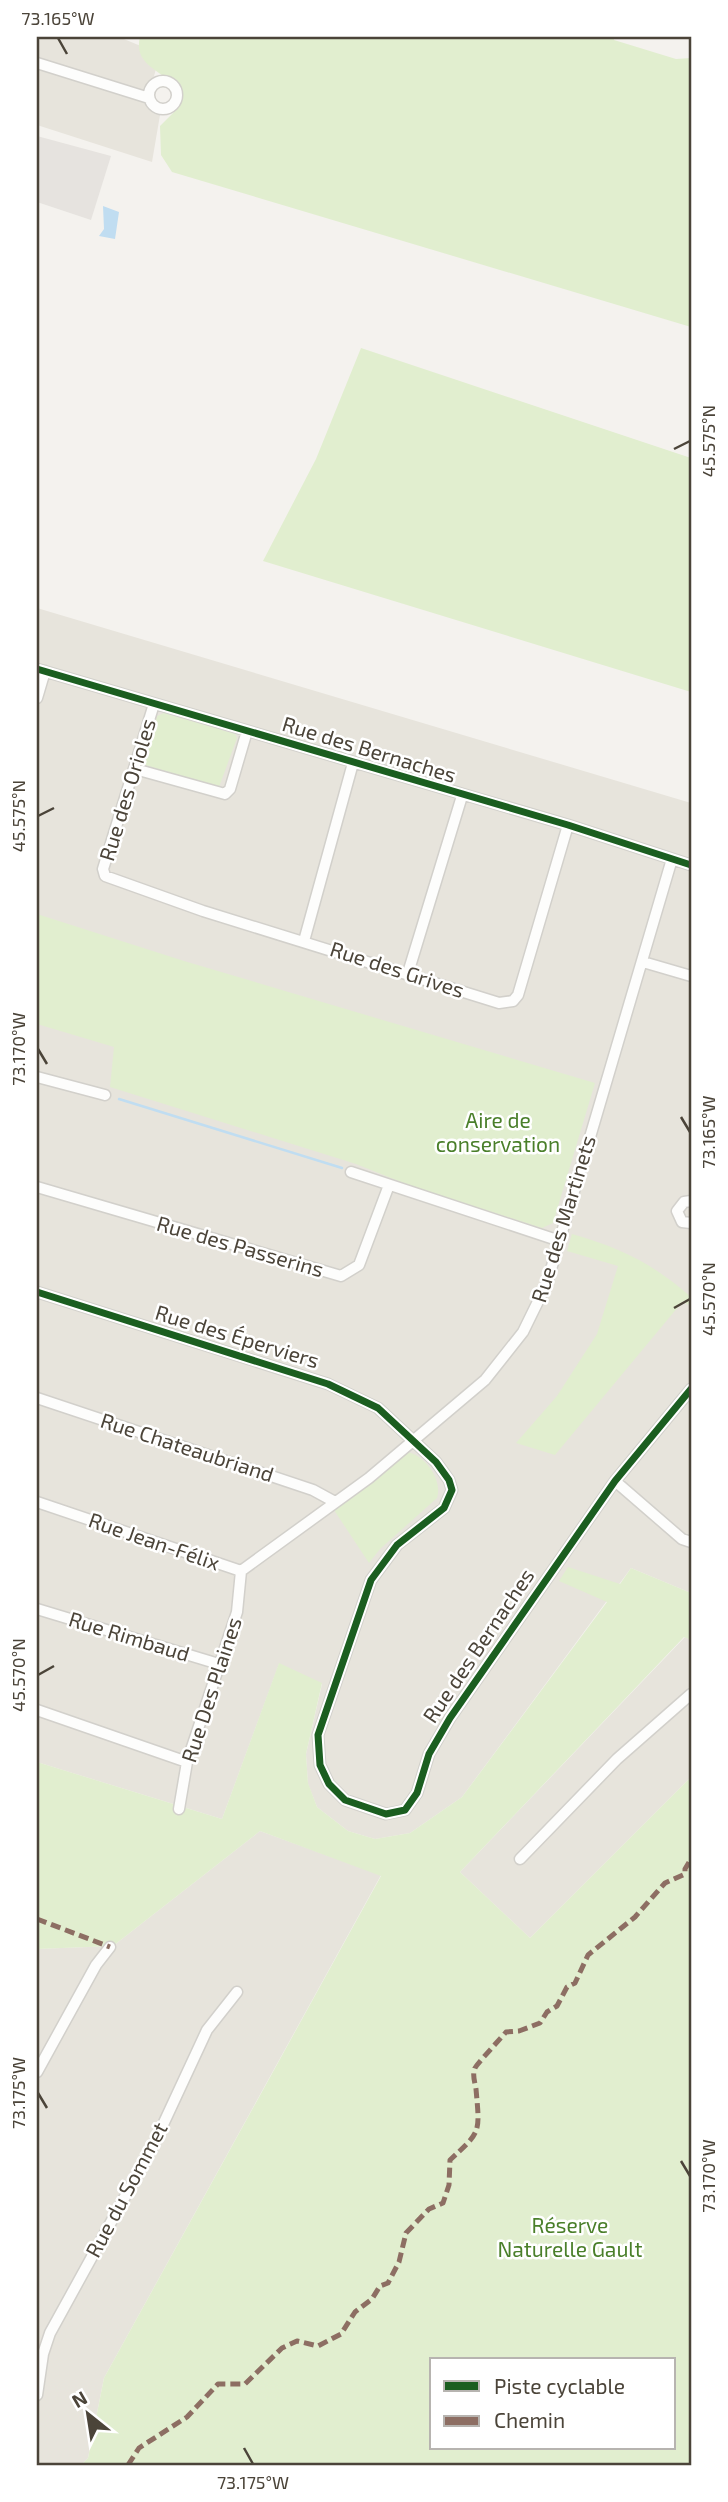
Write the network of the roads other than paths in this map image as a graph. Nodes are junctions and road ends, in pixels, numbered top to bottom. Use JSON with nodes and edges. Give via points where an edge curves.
{"nodes":[{"id":1,"x":37,"y":63,"type":"edge"},
{"id":2,"x":149,"y":98,"type":"dead end"},
{"id":3,"x":41,"y":670,"type":"edge"},
{"id":4,"x":37,"y":698,"type":"edge"},
{"id":5,"x":154,"y":704,"type":"junction"},
{"id":6,"x":247,"y":731,"type":"junction"},
{"id":7,"x":353,"y":762,"type":"junction"},
{"id":8,"x":135,"y":769,"type":"junction"},
{"id":9,"x":462,"y":796,"type":"junction"},
{"id":10,"x":568,"y":825,"type":"junction"},
{"id":11,"x":672,"y":859,"type":"junction"},
{"id":12,"x":691,"y":865,"type":"edge"},
{"id":13,"x":105,"y":876,"type":"joint"},
{"id":14,"x":304,"y":941,"type":"junction"},
{"id":15,"x":643,"y":962,"type":"junction"},
{"id":16,"x":408,"y":973,"type":"junction"},
{"id":17,"x":691,"y":976,"type":"edge"},
{"id":18,"x":37,"y":1077,"type":"edge"},
{"id":19,"x":105,"y":1095,"type":"dead end"},
{"id":20,"x":351,"y":1172,"type":"dead end"},
{"id":21,"x":389,"y":1185,"type":"junction"},
{"id":22,"x":37,"y":1187,"type":"edge"},
{"id":23,"x":691,"y":1200,"type":"edge"},
{"id":24,"x":691,"y":1223,"type":"edge"},
{"id":25,"x":557,"y":1240,"type":"junction"},
{"id":26,"x":37,"y":1292,"type":"edge"},
{"id":27,"x":691,"y":1389,"type":"edge"},
{"id":28,"x":37,"y":1398,"type":"edge"},
{"id":29,"x":412,"y":1440,"type":"junction"},
{"id":30,"x":615,"y":1481,"type":"junction"},
{"id":31,"x":37,"y":1502,"type":"edge"},
{"id":32,"x":335,"y":1502,"type":"junction"},
{"id":33,"x":691,"y":1542,"type":"edge"},
{"id":34,"x":241,"y":1571,"type":"junction"},
{"id":35,"x":37,"y":1609,"type":"edge"},
{"id":36,"x":222,"y":1665,"type":"junction"},
{"id":37,"x":691,"y":1694,"type":"edge"},
{"id":38,"x":37,"y":1710,"type":"edge"},
{"id":39,"x":187,"y":1762,"type":"junction"},
{"id":40,"x":179,"y":1808,"type":"dead end"},
{"id":41,"x":520,"y":1860,"type":"dead end"},
{"id":42,"x":110,"y":1947,"type":"dead end"},
{"id":43,"x":237,"y":1992,"type":"dead end"},
{"id":44,"x":37,"y":2046,"type":"edge"},
{"id":45,"x":48,"y":2051,"type":"junction"},
{"id":46,"x":37,"y":2072,"type":"edge"},
{"id":47,"x":37,"y":2395,"type":"edge"}],
"edges":[{"from":1,"to":2,"type":"street"},
{"from":3,"to":4,"type":"street"},
{"from":3,"to":5,"type":"street","name":"Rue des Bernaches"},
{"from":5,"to":6,"type":"street","name":"Rue des Bernaches"},
{"from":5,"to":8,"type":"street","name":"Rue des Orioles"},
{"from":6,"to":7,"type":"street","name":"Rue des Bernaches"},
{"from":6,"to":8,"type":"street","via":[[225,794]]},
{"from":7,"to":9,"type":"street","name":"Rue des Bernaches"},
{"from":7,"to":14,"type":"street"},
{"from":8,"to":13,"type":"street","name":"Rue des Orioles","via":[[103,869]]},
{"from":9,"to":10,"type":"street","name":"Rue des Bernaches"},
{"from":9,"to":16,"type":"street"},
{"from":10,"to":11,"type":"street","name":"Rue des Bernaches"},
{"from":10,"to":16,"type":"street","name":"Rue des Grives","via":[[513,1001],[499,1003]]},
{"from":11,"to":12,"type":"street","name":"Rue des Bernaches"},
{"from":11,"to":15,"type":"street","name":"Rue des Martinets"},
{"from":13,"to":14,"type":"street","name":"Rue des Grives"},
{"from":14,"to":16,"type":"street","name":"Rue des Grives"},
{"from":15,"to":17,"type":"street"},
{"from":15,"to":25,"type":"street","name":"Rue des Martinets"},
{"from":18,"to":19,"type":"street"},
{"from":20,"to":21,"type":"street"},
{"from":21,"to":22,"type":"street","name":"Rue des Passerins","via":[[359,1265],[341,1276]]},
{"from":21,"to":25,"type":"street"},
{"from":23,"to":24,"type":"street","via":[[677,1211],[682,1222]]},
{"from":25,"to":29,"type":"street","name":"Rue des Martinets","via":[[535,1311],[507,1355],[485,1380]]},
{"from":26,"to":29,"type":"street","name":"Rue des Éperviers","via":[[337,1387],[378,1408]]},
{"from":27,"to":30,"type":"street","name":"Rue des Bernaches"},
{"from":28,"to":32,"type":"street","name":"Rue Chateaubriand","via":[[313,1490]]},
{"from":29,"to":30,"type":"street","name":"Rue des Bernaches","via":[[449,1480],[450,1499],[388,1554],[371,1580],[318,1735],[320,1765],[335,1791],[364,1808],[386,1814],[405,1810],[412,1802],[435,1742]]},
{"from":29,"to":32,"type":"street","name":"Rue des Martinets"},
{"from":30,"to":33,"type":"street"},
{"from":31,"to":34,"type":"street","name":"Rue Jean-Félix"},
{"from":32,"to":34,"type":"street","name":"Rue Jean-Félix"},
{"from":34,"to":36,"type":"street","name":"Rue Des Plaines","via":[[237,1612]]},
{"from":35,"to":36,"type":"street","name":"Rue Rimbaud"},
{"from":36,"to":39,"type":"street","name":"Rue Des Plaines"},
{"from":37,"to":41,"type":"street","via":[[617,1759]]},
{"from":38,"to":39,"type":"street"},
{"from":39,"to":40,"type":"street","name":"Rue Des Plaines"},
{"from":42,"to":45,"type":"street"},
{"from":43,"to":47,"type":"street","name":"Rue du Sommet","via":[[207,2030],[154,2144],[50,2333]]},
{"from":44,"to":45,"type":"street"},
{"from":45,"to":46,"type":"street"}]}
